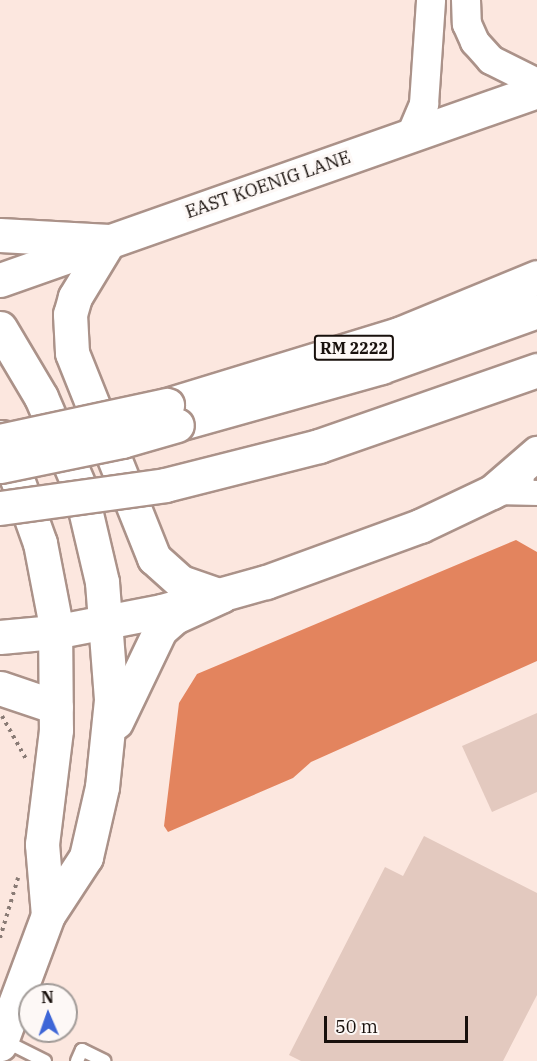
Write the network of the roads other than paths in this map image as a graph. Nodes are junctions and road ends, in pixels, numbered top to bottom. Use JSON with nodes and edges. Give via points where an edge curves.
{"nodes":[{"id":1,"x":431,"y":0,"type":"edge"},
{"id":2,"x":466,"y":0,"type":"edge"},
{"id":3,"x":537,"y":83,"type":"edge"},
{"id":4,"x":537,"y":91,"type":"edge"},
{"id":5,"x":411,"y":135,"type":"junction"},
{"id":6,"x":0,"y":235,"type":"edge"},
{"id":7,"x":109,"y":241,"type":"junction"},
{"id":8,"x":537,"y":277,"type":"edge"},
{"id":9,"x":0,"y":280,"type":"edge"},
{"id":10,"x":537,"y":311,"type":"edge"},
{"id":11,"x":0,"y":328,"type":"edge"},
{"id":12,"x":537,"y":370,"type":"edge"},
{"id":13,"x":172,"y":415,"type":"junction"},
{"id":14,"x":0,"y":433,"type":"edge"},
{"id":15,"x":0,"y":441,"type":"edge"},
{"id":16,"x":537,"y":453,"type":"edge"},
{"id":17,"x":0,"y":466,"type":"edge"},
{"id":18,"x":537,"y":470,"type":"edge"},
{"id":19,"x":492,"y":492,"type":"junction"},
{"id":20,"x":537,"y":494,"type":"edge"},
{"id":21,"x":0,"y":508,"type":"edge"},
{"id":22,"x":221,"y":596,"type":"junction"},
{"id":23,"x":107,"y":622,"type":"junction"},
{"id":24,"x":54,"y":632,"type":"junction"},
{"id":25,"x":0,"y":637,"type":"edge"},
{"id":26,"x":0,"y":688,"type":"edge"},
{"id":27,"x":56,"y":707,"type":"junction"},
{"id":28,"x":110,"y":735,"type":"junction"},
{"id":29,"x":48,"y":915,"type":"junction"},
{"id":30,"x":7,"y":1004,"type":"edge"},
{"id":31,"x":1,"y":1042,"type":"edge"},
{"id":32,"x":45,"y":1061,"type":"edge"},
{"id":33,"x":77,"y":1061,"type":"edge"},
{"id":34,"x":105,"y":1061,"type":"edge"}],
"edges":[{"from":1,"to":5,"type":"street","via":[[424,104]]},
{"from":2,"to":3,"type":"street","via":[[467,24],[475,42],[491,60]]},
{"from":4,"to":5,"type":"main road","name":"EAST KOENIG LANE"},
{"from":5,"to":7,"type":"main road","name":"EAST KOENIG LANE"},
{"from":6,"to":7,"type":"main road"},
{"from":7,"to":9,"type":"main road","name":"EAST KOENIG LANE"},
{"from":7,"to":22,"type":"main road","via":[[75,297],[70,314],[72,352],[154,558],[181,582]]},
{"from":8,"to":13,"type":"main road","number":"RM 2222","via":[[399,334]]},
{"from":10,"to":13,"type":"main road","number":"RM 2222","via":[[381,367]]},
{"from":11,"to":23,"type":"main road","via":[[41,397],[66,451],[94,541]]},
{"from":12,"to":21,"type":"main road","bridge":true,"via":[[318,446],[165,485]]},
{"from":13,"to":15,"type":"main road","number":"RM 2222","bridge":true},
{"from":13,"to":17,"type":"main road","number":"RM 2222","bridge":true,"via":[[122,441]]},
{"from":14,"to":24,"type":"main road","via":[[14,461],[40,543],[52,592]]},
{"from":16,"to":19,"type":"main road"},
{"from":18,"to":19,"type":"main road"},
{"from":19,"to":20,"type":"street"},
{"from":19,"to":22,"type":"main road","via":[[420,526]]},
{"from":22,"to":23,"type":"main road"},
{"from":22,"to":28,"type":"main road","via":[[175,617],[160,630]]},
{"from":23,"to":24,"type":"main road"},
{"from":23,"to":28,"type":"main road"},
{"from":24,"to":25,"type":"main road"},
{"from":24,"to":27,"type":"main road"},
{"from":26,"to":27,"type":"main road"},
{"from":27,"to":29,"type":"main road","via":[[42,844]]},
{"from":28,"to":29,"type":"main road","via":[[86,856]]},
{"from":29,"to":30,"type":"main road"},
{"from":30,"to":31,"type":"main road"},
{"from":31,"to":32,"type":"lane"},
{"from":33,"to":34,"type":"lane","via":[[82,1050]]}]}
